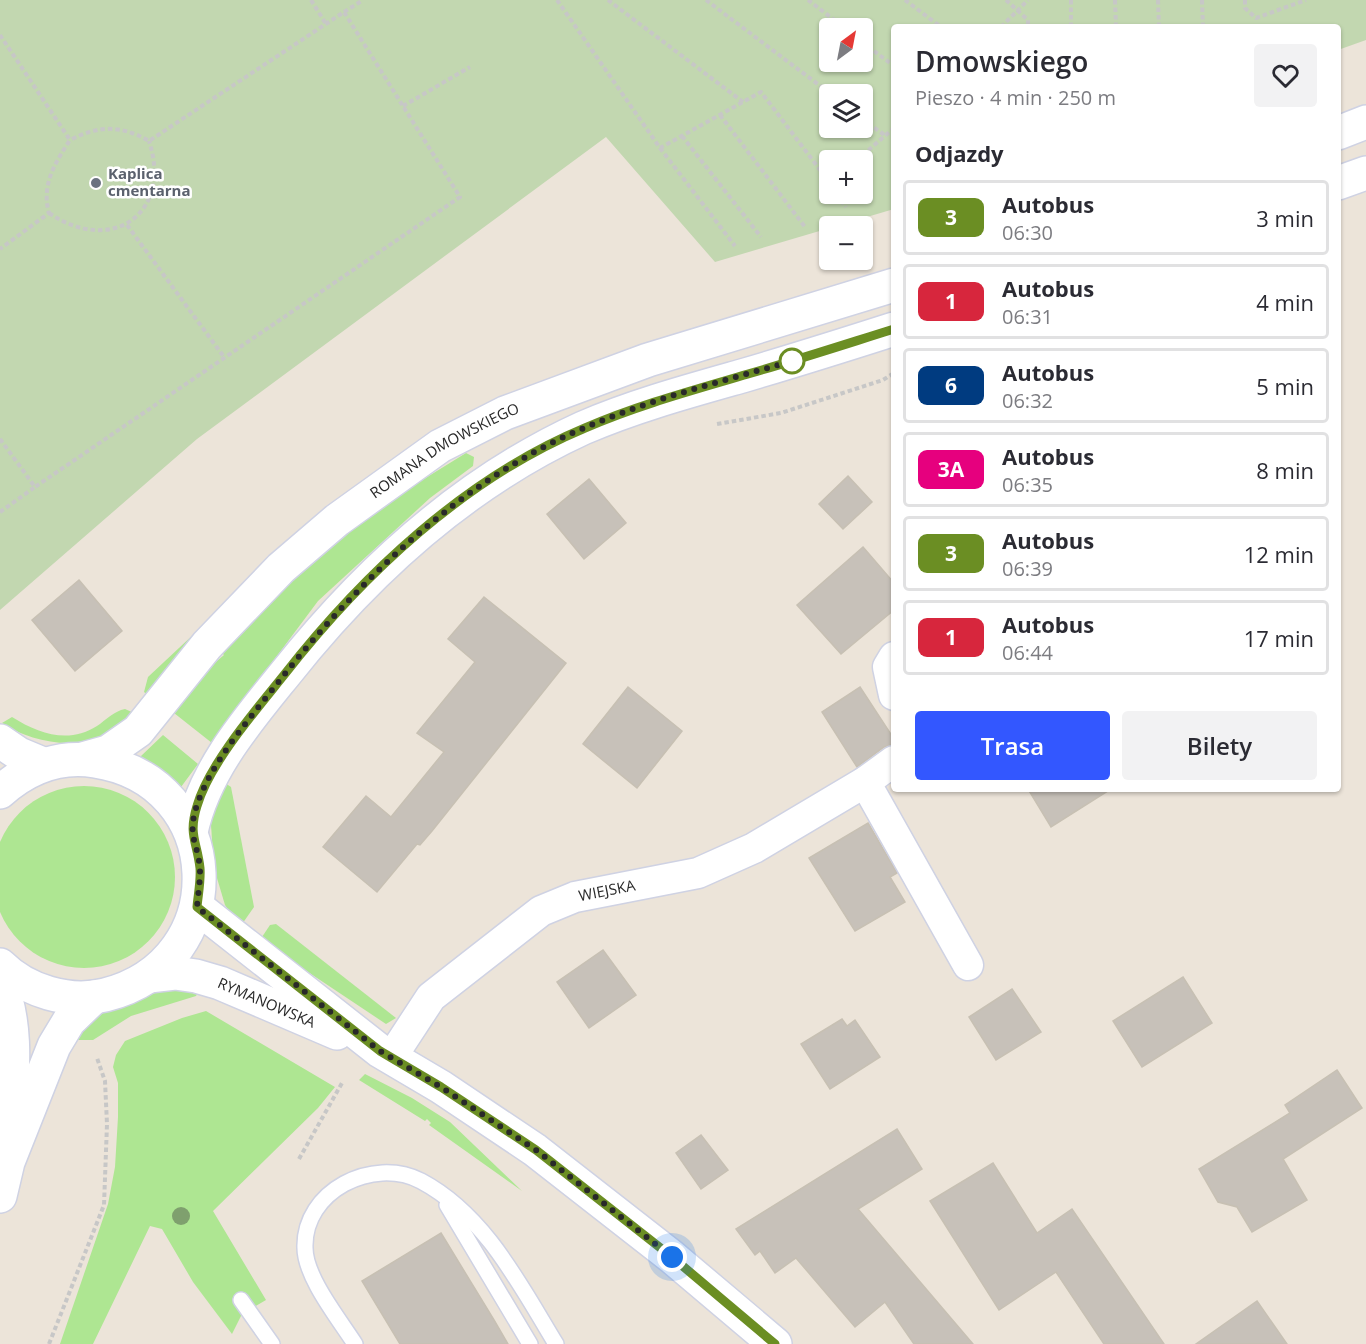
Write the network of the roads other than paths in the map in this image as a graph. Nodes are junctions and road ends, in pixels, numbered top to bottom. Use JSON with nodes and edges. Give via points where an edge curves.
{"nodes":[{"id":1,"x":1366,"y":122,"type":"edge"},
{"id":2,"x":1341,"y":132,"type":"edge"},
{"id":3,"x":1366,"y":173,"type":"edge"},
{"id":4,"x":1341,"y":182,"type":"edge"},
{"id":5,"x":891,"y":286,"type":"edge"},
{"id":6,"x":891,"y":330,"type":"edge"},
{"id":7,"x":891,"y":662,"type":"edge"},
{"id":8,"x":891,"y":681,"type":"edge"},
{"id":9,"x":0,"y":741,"type":"edge"},
{"id":10,"x":82,"y":759,"type":"junction"},
{"id":11,"x":43,"y":764,"type":"junction"},
{"id":12,"x":891,"y":764,"type":"edge"},
{"id":13,"x":865,"y":782,"type":"junction"},
{"id":14,"x":0,"y":792,"type":"edge"},
{"id":15,"x":191,"y":832,"type":"junction"},
{"id":16,"x":197,"y":907,"type":"junction"},
{"id":17,"x":0,"y":965,"type":"edge"},
{"id":18,"x":968,"y":965,"type":"dead end"},
{"id":19,"x":150,"y":976,"type":"junction"},
{"id":20,"x":0,"y":982,"type":"edge"},
{"id":21,"x":94,"y":997,"type":"junction"},
{"id":22,"x":386,"y":1055,"type":"junction"},
{"id":23,"x":8,"y":1162,"type":"junction"},
{"id":24,"x":440,"y":1194,"type":"junction"},
{"id":25,"x":0,"y":1196,"type":"edge"},
{"id":26,"x":241,"y":1300,"type":"dead end"},
{"id":27,"x":272,"y":1344,"type":"edge"},
{"id":28,"x":355,"y":1344,"type":"edge"},
{"id":29,"x":530,"y":1344,"type":"edge"},
{"id":30,"x":556,"y":1344,"type":"edge"},
{"id":31,"x":775,"y":1344,"type":"edge"}],
"edges":[{"from":1,"to":2,"type":"main road"},
{"from":3,"to":4,"type":"main road"},
{"from":5,"to":10,"type":"main road","name":"ROMANA DMOWSKIEGO","via":[[648,360],[505,413],[440,446],[336,520],[281,568],[207,645],[138,731],[108,752]]},
{"from":6,"to":15,"type":"main road","via":[[595,424],[498,474],[419,534],[349,600],[300,655],[252,715],[205,785]]},
{"from":7,"to":8,"type":"street"},
{"from":9,"to":11,"type":"main road"},
{"from":10,"to":11,"type":"main road"},
{"from":10,"to":15,"type":"main road","via":[[117,764],[148,780],[173,802]]},
{"from":11,"to":14,"type":"main road","via":[[16,778]]},
{"from":12,"to":13,"type":"street","name":"WIEJSKA"},
{"from":13,"to":18,"type":"street"},
{"from":13,"to":22,"type":"street","name":"WIEJSKA","via":[[754,848],[698,873],[575,897],[541,910],[431,997]]},
{"from":15,"to":16,"type":"main road","via":[[200,869]]},
{"from":16,"to":19,"type":"main road","via":[[187,933],[171,957]]},
{"from":16,"to":22,"type":"main road","name":"RYMANOWSKA"},
{"from":17,"to":21,"type":"main road","via":[[35,988],[64,996]]},
{"from":19,"to":21,"type":"main road","via":[[123,990]]},
{"from":19,"to":22,"type":"main road","name":"RYMANOWSKA","via":[[175,973],[220,983]]},
{"from":20,"to":23,"type":"main road","via":[[9,1003],[12,1035]]},
{"from":21,"to":23,"type":"main road","via":[[69,1021],[54,1046]]},
{"from":22,"to":31,"type":"main road","name":"RYMANOWSKA","via":[[536,1150]]},
{"from":23,"to":25,"type":"main road"},
{"from":24,"to":28,"type":"lane","via":[[420,1180],[395,1172],[369,1173],[341,1185],[320,1202],[308,1221],[304,1248],[310,1272]]},
{"from":24,"to":29,"type":"lane"},
{"from":24,"to":30,"type":"lane","via":[[490,1240]]},
{"from":26,"to":27,"type":"lane"}]}
